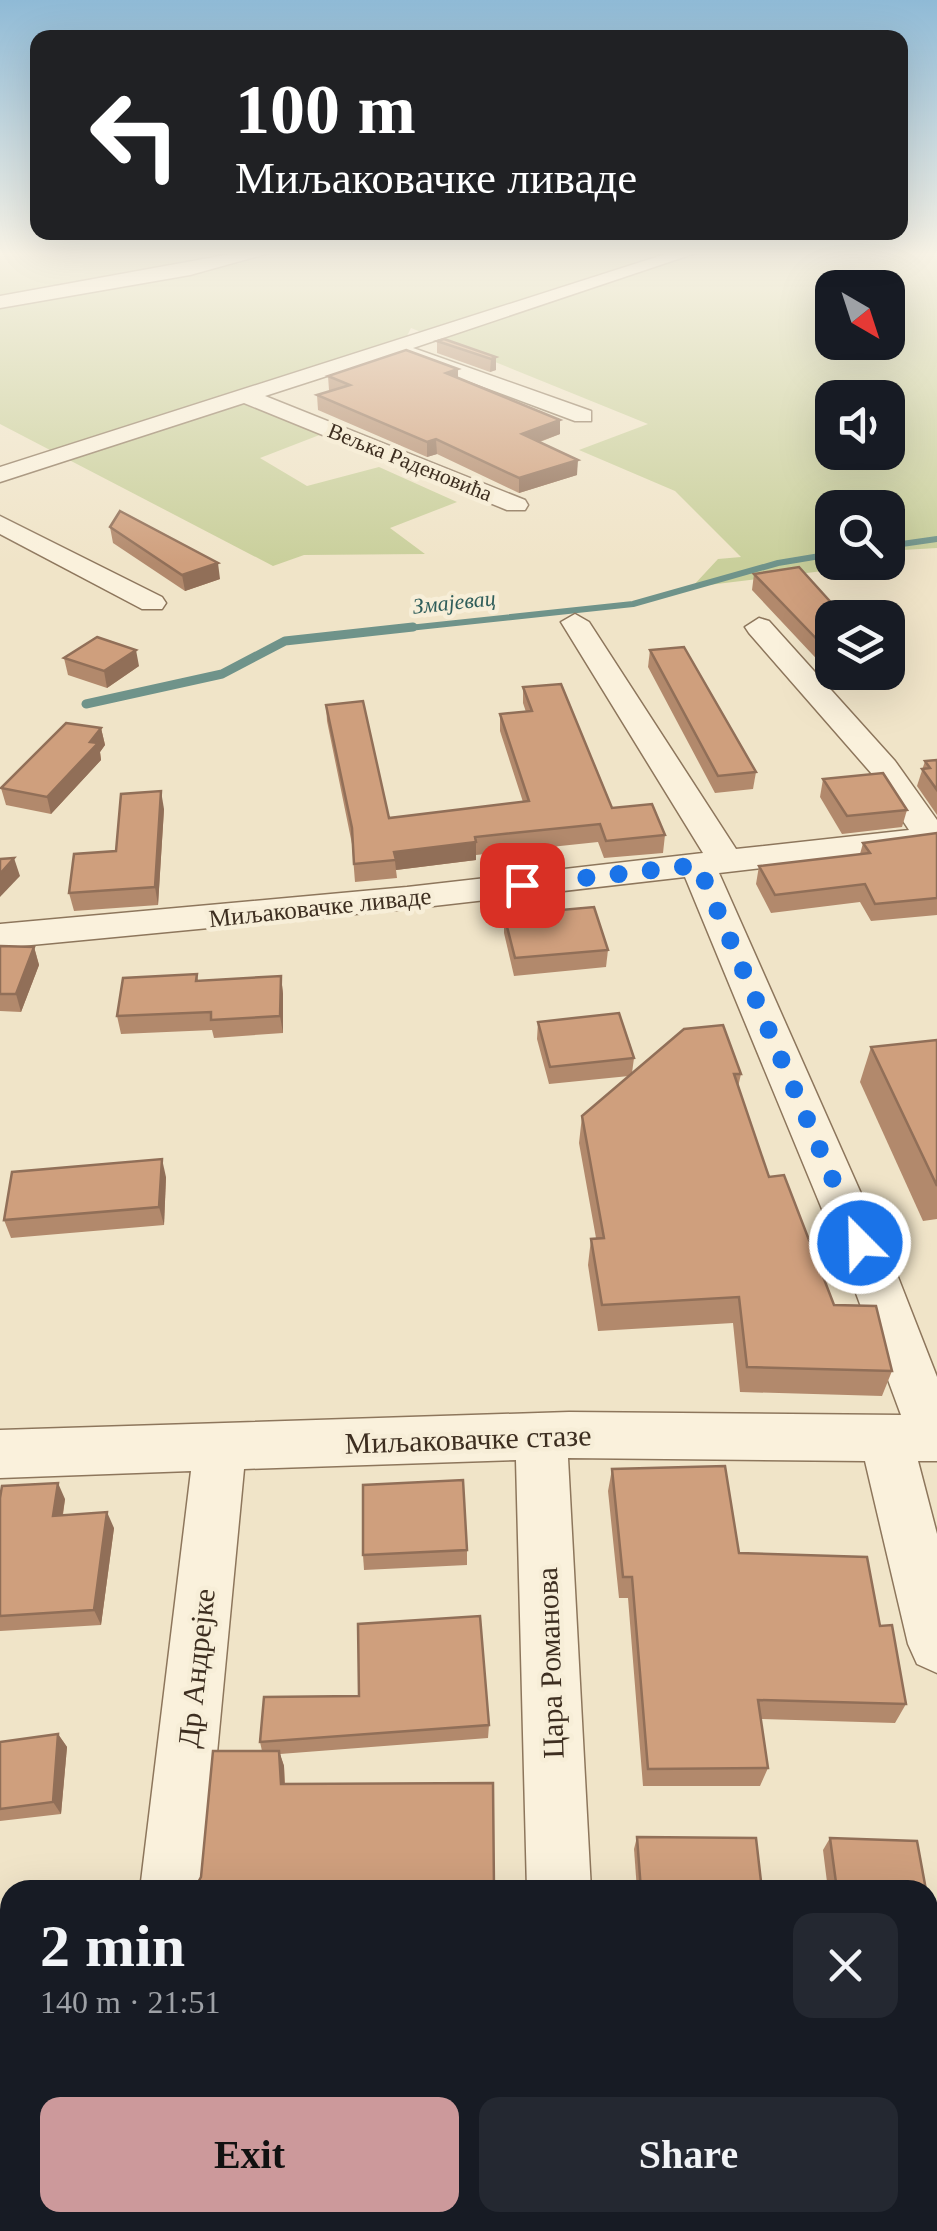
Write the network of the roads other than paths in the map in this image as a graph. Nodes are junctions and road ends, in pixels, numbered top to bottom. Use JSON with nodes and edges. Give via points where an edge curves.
{"nodes":[{"id":1,"x":363,"y":356,"type":"edge"},
{"id":2,"x":415,"y":356,"type":"edge"},
{"id":3,"x":248,"y":396,"type":"junction"},
{"id":4,"x":583,"y":416,"type":"dead end"},
{"id":5,"x":0,"y":476,"type":"edge"},
{"id":6,"x":516,"y":506,"type":"dead end"},
{"id":7,"x":0,"y":524,"type":"edge"},
{"id":8,"x":152,"y":603,"type":"dead end"},
{"id":9,"x":575,"y":622,"type":"dead end"},
{"id":10,"x":758,"y":627,"type":"dead end"},
{"id":11,"x":934,"y":837,"type":"edge"},
{"id":12,"x":712,"y":864,"type":"junction"},
{"id":13,"x":0,"y":936,"type":"edge"},
{"id":14,"x":540,"y":1436,"type":"junction"},
{"id":15,"x":920,"y":1438,"type":"edge"},
{"id":16,"x":220,"y":1446,"type":"junction"},
{"id":17,"x":0,"y":1454,"type":"edge"},
{"id":18,"x":937,"y":1644,"type":"edge"},
{"id":19,"x":173,"y":1880,"type":"edge"},
{"id":20,"x":560,"y":1880,"type":"edge"}],
"edges":[{"from":1,"to":3,"type":"street"},
{"from":2,"to":4,"type":"street"},
{"from":3,"to":5,"type":"street"},
{"from":3,"to":6,"type":"street","name":"Вељка Раденовића"},
{"from":7,"to":8,"type":"street"},
{"from":9,"to":12,"type":"street"},
{"from":10,"to":11,"type":"street","via":[[884,768]]},
{"from":11,"to":12,"type":"street","name":"Миљаковачке ливаде"},
{"from":12,"to":13,"type":"street","name":"Миљаковачке ливаде"},
{"from":12,"to":15,"type":"street","via":[[874,1277]]},
{"from":14,"to":15,"type":"street","name":"Миљаковачке стазе"},
{"from":14,"to":16,"type":"street","name":"Миљаковачке стазе"},
{"from":14,"to":20,"type":"street","name":"Цара Романова"},
{"from":15,"to":18,"type":"street"},
{"from":16,"to":17,"type":"street","name":"Миљаковачке стазе"},
{"from":16,"to":19,"type":"street","name":"Др Андрејке"}]}
